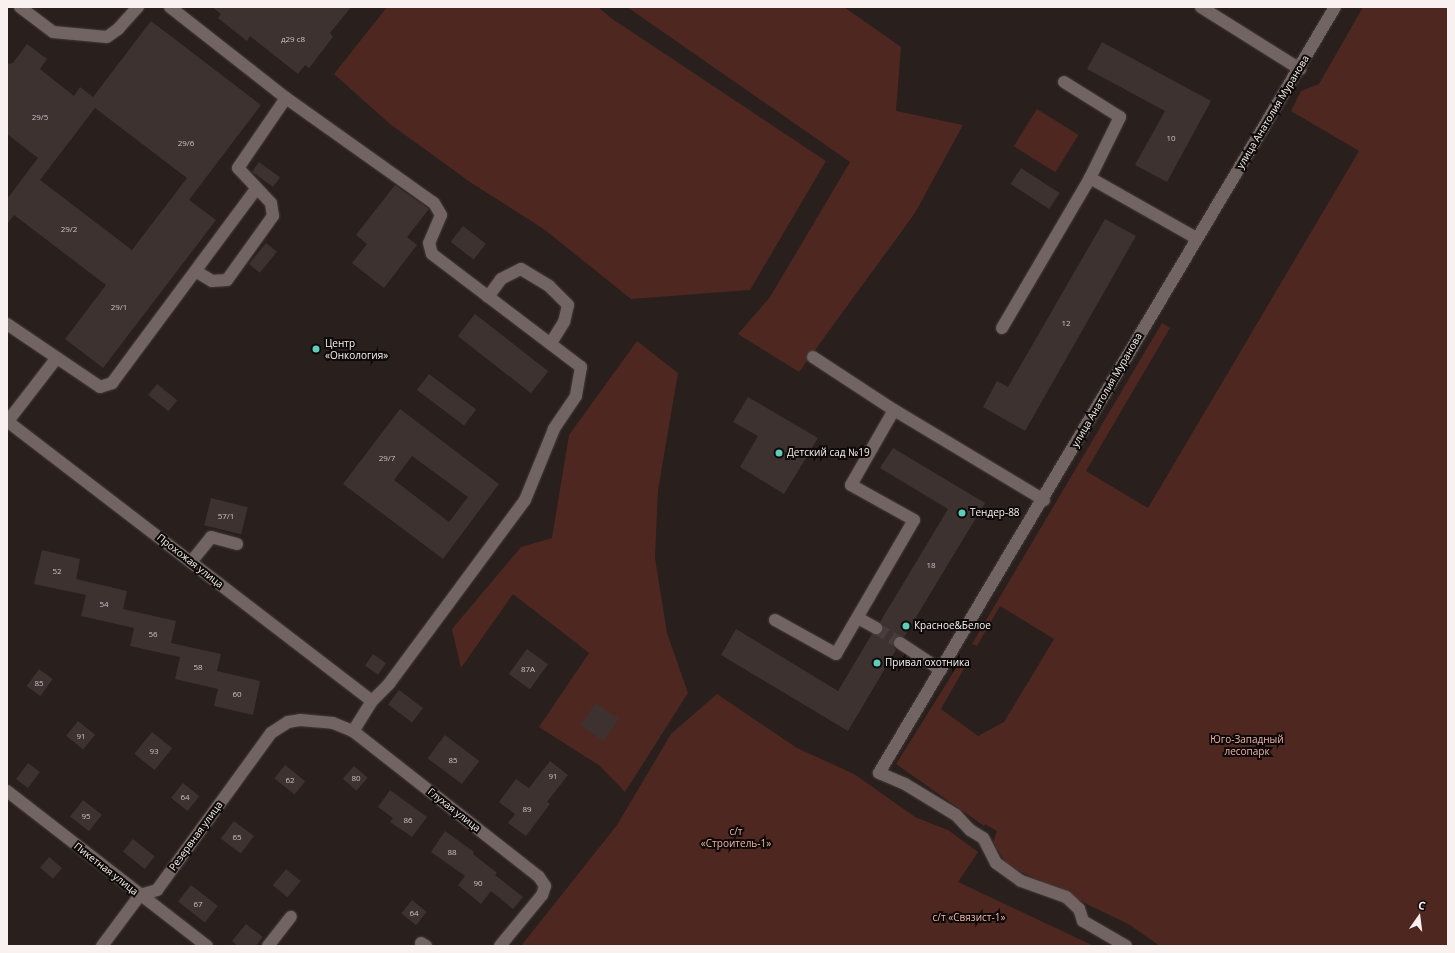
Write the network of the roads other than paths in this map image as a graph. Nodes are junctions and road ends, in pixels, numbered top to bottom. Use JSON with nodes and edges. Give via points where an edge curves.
{"nodes":[{"id":1,"x":20,"y":7,"type":"edge"},
{"id":2,"x":138,"y":7,"type":"edge"},
{"id":3,"x":170,"y":7,"type":"edge"},
{"id":4,"x":1201,"y":7,"type":"edge"},
{"id":5,"x":1335,"y":7,"type":"edge"},
{"id":6,"x":1300,"y":69,"type":"junction"},
{"id":7,"x":1064,"y":82,"type":"dead end"},
{"id":8,"x":286,"y":98,"type":"junction"},
{"id":9,"x":1090,"y":178,"type":"junction"},
{"id":10,"x":256,"y":189,"type":"junction"},
{"id":11,"x":1196,"y":238,"type":"junction"},
{"id":12,"x":196,"y":272,"type":"junction"},
{"id":13,"x":488,"y":297,"type":"junction"},
{"id":14,"x":7,"y":324,"type":"edge"},
{"id":15,"x":1002,"y":328,"type":"dead end"},
{"id":16,"x":551,"y":343,"type":"junction"},
{"id":17,"x":813,"y":357,"type":"dead end"},
{"id":18,"x":56,"y":359,"type":"junction"},
{"id":19,"x":894,"y":410,"type":"junction"},
{"id":20,"x":7,"y":421,"type":"edge"},
{"id":21,"x":1044,"y":500,"type":"junction"},
{"id":22,"x":237,"y":544,"type":"dead end"},
{"id":23,"x":191,"y":562,"type":"junction"},
{"id":24,"x":858,"y":618,"type":"junction"},
{"id":25,"x":774,"y":620,"type":"dead end"},
{"id":26,"x":876,"y":628,"type":"tunnel mouth"},
{"id":27,"x":900,"y":643,"type":"tunnel mouth"},
{"id":28,"x":941,"y":670,"type":"junction"},
{"id":29,"x":372,"y":701,"type":"junction"},
{"id":30,"x":288,"y":722,"type":"joint"},
{"id":31,"x":353,"y":731,"type":"junction"},
{"id":32,"x":7,"y":791,"type":"edge"},
{"id":33,"x":140,"y":895,"type":"junction"},
{"id":34,"x":291,"y":917,"type":"dead end"},
{"id":35,"x":102,"y":946,"type":"edge"},
{"id":36,"x":207,"y":946,"type":"edge"},
{"id":37,"x":268,"y":946,"type":"edge"},
{"id":38,"x":500,"y":946,"type":"edge"},
{"id":39,"x":1126,"y":946,"type":"edge"}],
"edges":[{"from":1,"to":2,"type":"street","via":[[53,32],[107,37]]},
{"from":3,"to":8,"type":"street"},
{"from":4,"to":6,"type":"street"},
{"from":5,"to":6,"type":"street","name":"улица Анатолия Муранова"},
{"from":6,"to":11,"type":"street","name":"улица Анатолия Муранова"},
{"from":7,"to":9,"type":"street","via":[[1120,117]]},
{"from":8,"to":10,"type":"street","via":[[238,168]]},
{"from":8,"to":13,"type":"street","via":[[434,203],[441,214],[429,243],[432,254]]},
{"from":9,"to":11,"type":"street"},
{"from":9,"to":15,"type":"street"},
{"from":10,"to":12,"type":"street"},
{"from":10,"to":12,"type":"street","via":[[271,203],[273,216],[227,280],[212,281]]},
{"from":11,"to":21,"type":"street","name":"улица Анатолия Муранова"},
{"from":12,"to":18,"type":"street","via":[[112,383],[100,387]]},
{"from":13,"to":16,"type":"street"},
{"from":13,"to":16,"type":"street","via":[[501,279],[521,269],[549,286],[568,306],[564,322]]},
{"from":14,"to":18,"type":"street"},
{"from":16,"to":29,"type":"street","via":[[581,367],[576,396],[554,429],[525,500],[389,684]]},
{"from":17,"to":19,"type":"street"},
{"from":18,"to":20,"type":"street"},
{"from":19,"to":21,"type":"street"},
{"from":19,"to":24,"type":"street","via":[[851,485],[914,520]]},
{"from":20,"to":23,"type":"street","name":"Прохожая улица"},
{"from":21,"to":28,"type":"street","name":"улица Анатолия Муранова"},
{"from":22,"to":23,"type":"street","via":[[211,537]]},
{"from":23,"to":29,"type":"street","name":"Прохожая улица"},
{"from":24,"to":25,"type":"street","via":[[836,654]]},
{"from":24,"to":26,"type":"street"},
{"from":27,"to":28,"type":"street"},
{"from":28,"to":39,"type":"street","name":"улица Анатолия Муранова","via":[[879,773],[905,784],[956,815],[970,830],[983,838],[996,863],[1021,881],[1066,897],[1079,909],[1083,921]]},
{"from":29,"to":31,"type":"street"},
{"from":30,"to":31,"type":"street","name":"Глухая улица","via":[[316,720]]},
{"from":30,"to":33,"type":"street","name":"Резервная улица","via":[[272,733],[157,890]]},
{"from":31,"to":38,"type":"street","name":"Глухая улица","via":[[539,877],[545,886],[542,895]]},
{"from":32,"to":33,"type":"street","name":"Пикетная улица"},
{"from":33,"to":35,"type":"street"},
{"from":33,"to":36,"type":"street","name":"Пикетная улица"},
{"from":34,"to":37,"type":"street"}]}
